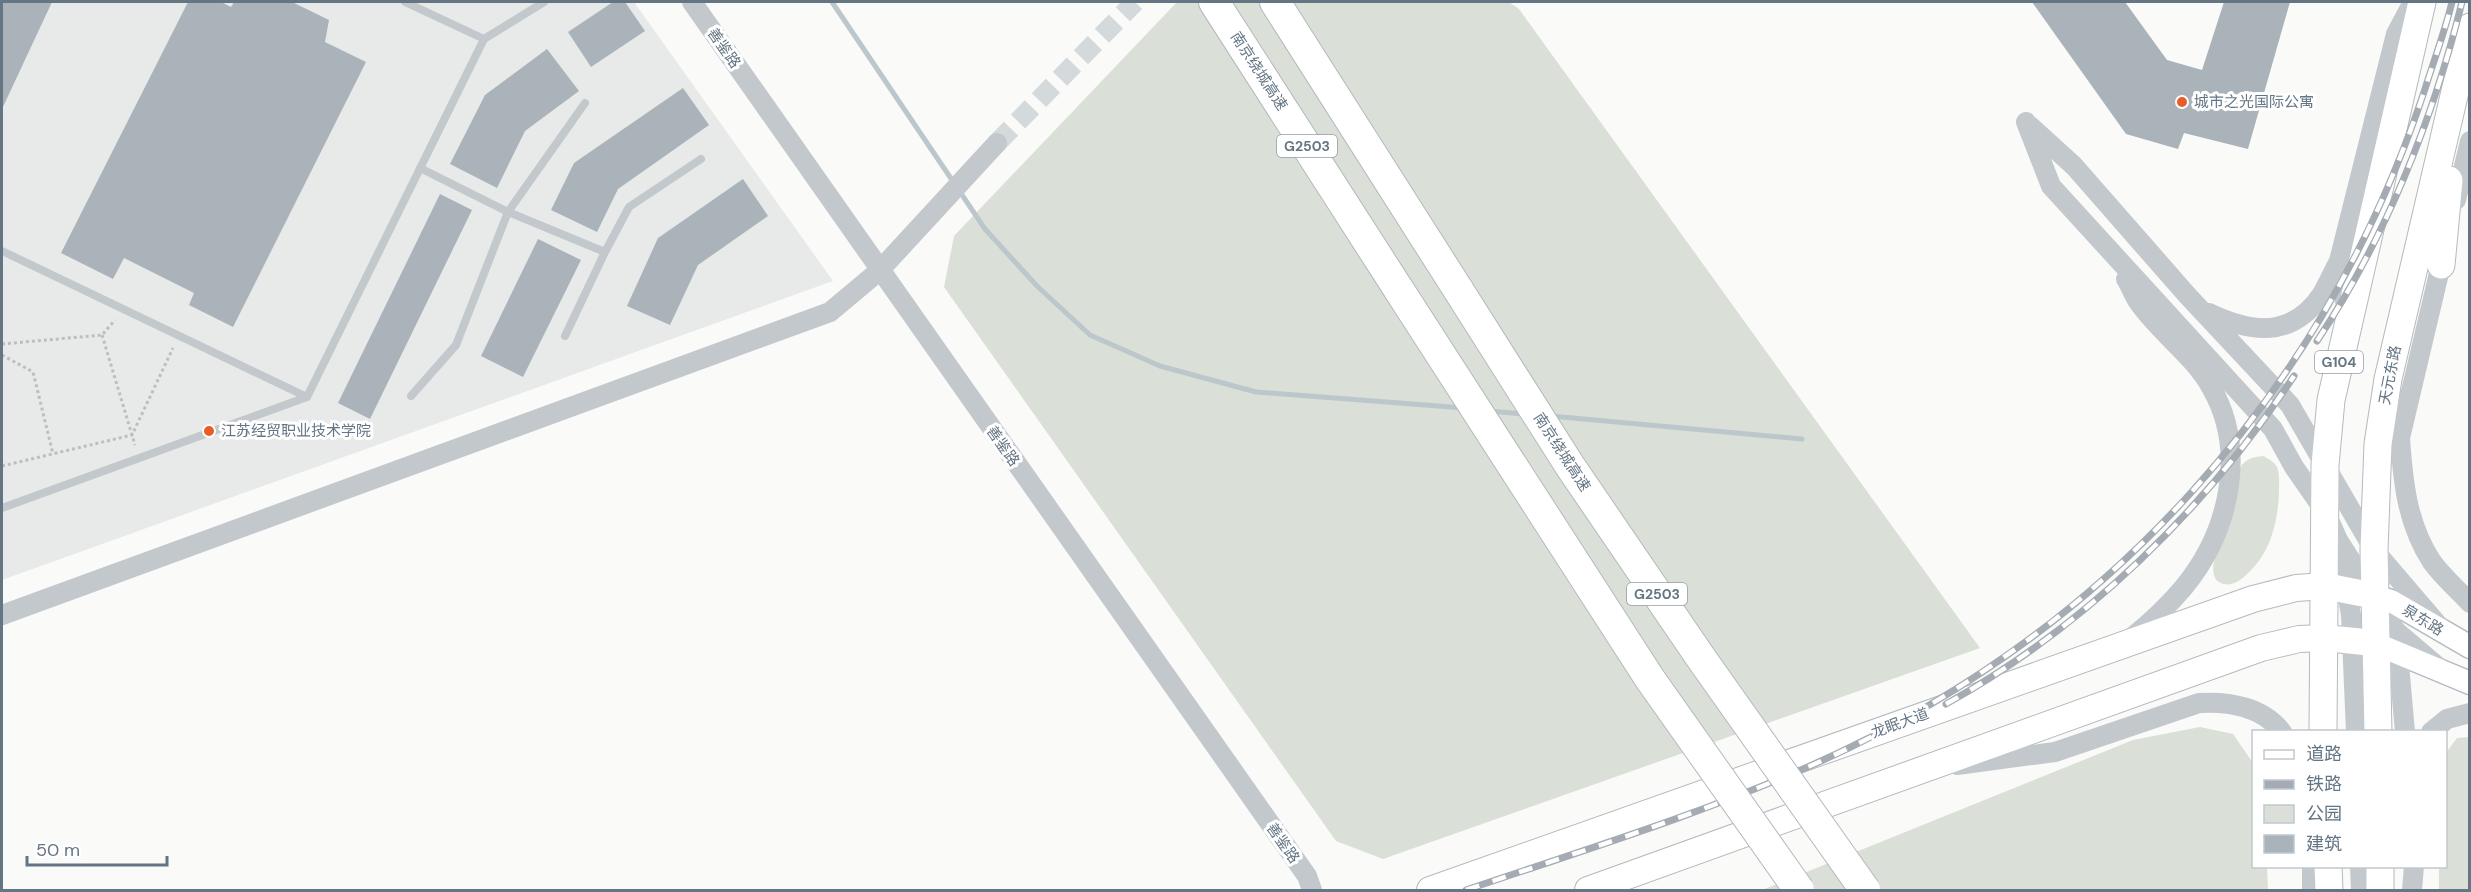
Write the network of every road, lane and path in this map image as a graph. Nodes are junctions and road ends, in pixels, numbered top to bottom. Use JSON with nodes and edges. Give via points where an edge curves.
{"nodes":[{"id":1,"x":405,"y":2,"type":"edge"},
{"id":2,"x":544,"y":2,"type":"edge"},
{"id":3,"x":692,"y":2,"type":"edge"},
{"id":4,"x":1214,"y":2,"type":"edge"},
{"id":5,"x":1275,"y":2,"type":"edge"},
{"id":6,"x":2399,"y":2,"type":"edge"},
{"id":7,"x":2413,"y":2,"type":"edge"},
{"id":8,"x":2422,"y":2,"type":"edge"},
{"id":9,"x":2469,"y":27,"type":"edge"},
{"id":10,"x":2396,"y":34,"type":"junction"},
{"id":11,"x":484,"y":39,"type":"junction"},
{"id":12,"x":2459,"y":70,"type":"junction"},
{"id":13,"x":585,"y":103,"type":"dead end"},
{"id":14,"x":2469,"y":141,"type":"edge"},
{"id":15,"x":997,"y":143,"type":"tunnel mouth"},
{"id":16,"x":701,"y":159,"type":"dead end"},
{"id":17,"x":2383,"y":166,"type":"junction"},
{"id":18,"x":420,"y":168,"type":"junction"},
{"id":19,"x":508,"y":212,"type":"junction"},
{"id":20,"x":2,"y":251,"type":"edge"},
{"id":21,"x":605,"y":252,"type":"junction"},
{"id":22,"x":2114,"y":255,"type":"junction"},
{"id":23,"x":2339,"y":261,"type":"junction"},
{"id":24,"x":2440,"y":265,"type":"junction"},
{"id":25,"x":879,"y":271,"type":"junction"},
{"id":26,"x":2187,"y":295,"type":"junction"},
{"id":27,"x":124,"y":309,"type":"junction"},
{"id":28,"x":2348,"y":324,"type":"junction"},
{"id":29,"x":102,"y":335,"type":"junction"},
{"id":30,"x":180,"y":336,"type":"junction"},
{"id":31,"x":565,"y":336,"type":"dead end"},
{"id":32,"x":2,"y":344,"type":"edge"},
{"id":33,"x":2,"y":355,"type":"edge"},
{"id":34,"x":411,"y":396,"type":"dead end"},
{"id":35,"x":307,"y":397,"type":"junction"},
{"id":36,"x":132,"y":435,"type":"junction"},
{"id":37,"x":53,"y":454,"type":"junction"},
{"id":38,"x":139,"y":458,"type":"junction"},
{"id":39,"x":2325,"y":465,"type":"junction"},
{"id":40,"x":2,"y":466,"type":"edge"},
{"id":41,"x":2,"y":508,"type":"edge"},
{"id":42,"x":2326,"y":513,"type":"junction"},
{"id":43,"x":2338,"y":540,"type":"junction"},
{"id":44,"x":2374,"y":550,"type":"junction"},
{"id":45,"x":2325,"y":586,"type":"junction"},
{"id":46,"x":2383,"y":598,"type":"junction"},
{"id":47,"x":2469,"y":603,"type":"edge"},
{"id":48,"x":2,"y":615,"type":"edge"},
{"id":49,"x":2445,"y":633,"type":"junction"},
{"id":50,"x":2325,"y":638,"type":"junction"},
{"id":51,"x":2390,"y":642,"type":"junction"},
{"id":52,"x":2125,"y":643,"type":"junction"},
{"id":53,"x":2469,"y":647,"type":"edge"},
{"id":54,"x":2469,"y":683,"type":"edge"},
{"id":55,"x":2469,"y":713,"type":"edge"},
{"id":56,"x":2321,"y":723,"type":"edge"},
{"id":57,"x":2281,"y":730,"type":"edge"},
{"id":58,"x":2356,"y":730,"type":"edge"},
{"id":59,"x":2378,"y":730,"type":"edge"},
{"id":60,"x":2405,"y":730,"type":"edge"},
{"id":61,"x":2433,"y":730,"type":"edge"},
{"id":62,"x":1925,"y":769,"type":"junction"},
{"id":63,"x":2312,"y":868,"type":"edge"},
{"id":64,"x":2328,"y":868,"type":"edge"},
{"id":65,"x":2360,"y":868,"type":"edge"},
{"id":66,"x":2380,"y":868,"type":"edge"},
{"id":67,"x":2409,"y":868,"type":"edge"},
{"id":68,"x":2414,"y":868,"type":"edge"},
{"id":69,"x":1312,"y":891,"type":"edge"},
{"id":70,"x":1430,"y":891,"type":"edge"},
{"id":71,"x":1588,"y":891,"type":"edge"},
{"id":72,"x":1799,"y":891,"type":"edge"},
{"id":73,"x":1865,"y":891,"type":"edge"},
{"id":74,"x":2312,"y":891,"type":"edge"},
{"id":75,"x":2328,"y":891,"type":"edge"},
{"id":76,"x":2361,"y":891,"type":"edge"},
{"id":77,"x":2380,"y":891,"type":"edge"},
{"id":78,"x":2411,"y":891,"type":"edge"}],
"edges":[{"from":1,"to":11,"type":"lane"},
{"from":2,"to":11,"type":"lane"},
{"from":3,"to":25,"type":"street","name":"善鉴路"},
{"from":4,"to":72,"type":"highway","name":"南京绕城高速","number":"G2503","bridge":true,"via":[[1650,679]]},
{"from":5,"to":73,"type":"highway","name":"南京绕城高速","number":"G2503","bridge":true,"via":[[1570,466]]},
{"from":6,"to":10,"type":"street"},
{"from":7,"to":10,"type":"street"},
{"from":8,"to":17,"type":"highway","number":"G104"},
{"from":9,"to":12,"type":"highway","name":"天元东路"},
{"from":10,"to":17,"type":"street"},
{"from":10,"to":23,"type":"street"},
{"from":11,"to":18,"type":"lane"},
{"from":12,"to":24,"type":"highway"},
{"from":12,"to":44,"type":"highway","name":"天元东路","via":[[2388,380],[2378,444]]},
{"from":13,"to":19,"type":"lane"},
{"from":14,"to":24,"type":"street","name":"天元东路"},
{"from":15,"to":25,"type":"street"},
{"from":16,"to":21,"type":"lane","via":[[629,207]]},
{"from":17,"to":28,"type":"highway","number":"G104"},
{"from":18,"to":19,"type":"lane"},
{"from":18,"to":35,"type":"lane"},
{"from":19,"to":21,"type":"lane"},
{"from":19,"to":34,"type":"lane","via":[[456,345]]},
{"from":20,"to":27,"type":"lane"},
{"from":21,"to":31,"type":"lane"},
{"from":22,"to":26,"type":"street","via":[[2051,186],[2026,122],[2074,166]]},
{"from":22,"to":42,"type":"street","via":[[2273,429]]},
{"from":22,"to":52,"type":"street","via":[[2139,303],[2210,386],[2227,426],[2232,456],[2223,517],[2206,553],[2185,587]]},
{"from":23,"to":26,"type":"street","via":[[2321,295],[2303,314],[2285,325],[2264,330],[2238,326],[2210,313]]},
{"from":23,"to":28,"type":"street"},
{"from":24,"to":47,"type":"street","name":"天元东路","via":[[2400,438],[2409,516],[2432,562]]},
{"from":25,"to":48,"type":"street","via":[[830,312]]},
{"from":25,"to":69,"type":"street","name":"善鉴路","via":[[1300,867]]},
{"from":26,"to":39,"type":"street","via":[[2290,405]]},
{"from":27,"to":29,"type":"path"},
{"from":27,"to":30,"type":"lane"},
{"from":28,"to":39,"type":"highway","number":"G104","via":[[2331,400]]},
{"from":29,"to":32,"type":"path"},
{"from":29,"to":36,"type":"path"},
{"from":30,"to":35,"type":"lane"},
{"from":30,"to":36,"type":"path"},
{"from":33,"to":37,"type":"path","via":[[33,372]]},
{"from":35,"to":38,"type":"lane"},
{"from":36,"to":37,"type":"path"},
{"from":36,"to":38,"type":"path"},
{"from":37,"to":40,"type":"path"},
{"from":38,"to":41,"type":"lane"},
{"from":39,"to":42,"type":"highway","number":"G104"},
{"from":39,"to":43,"type":"street"},
{"from":39,"to":44,"type":"street"},
{"from":42,"to":43,"type":"street"},
{"from":42,"to":45,"type":"highway","number":"G104"},
{"from":43,"to":46,"type":"street"},
{"from":43,"to":58,"type":"street","via":[[2351,615]]},
{"from":44,"to":46,"type":"highway","name":"天元东路"},
{"from":44,"to":49,"type":"street"},
{"from":45,"to":46,"type":"main road","name":"龙眠大道"},
{"from":45,"to":50,"type":"highway","number":"G104"},
{"from":45,"to":52,"type":"main road","name":"龙眠大道","via":[[2296,588],[2253,599]]},
{"from":46,"to":49,"type":"main road","name":"泉东路"},
{"from":46,"to":51,"type":"highway","name":"天元东路"},
{"from":49,"to":53,"type":"main road","name":"泉东路"},
{"from":50,"to":51,"type":"main road"},
{"from":50,"to":56,"type":"highway","number":"G104"},
{"from":50,"to":62,"type":"main road","via":[[2299,639],[2262,648]]},
{"from":51,"to":54,"type":"main road"},
{"from":51,"to":59,"type":"highway","name":"天元东路"},
{"from":51,"to":60,"type":"street"},
{"from":52,"to":70,"type":"main road","name":"龙眠大道"},
{"from":55,"to":61,"type":"street","via":[[2447,719]]},
{"from":57,"to":62,"type":"street","via":[[2274,721],[2251,709],[2224,702],[2199,702],[2055,752]]},
{"from":62,"to":71,"type":"main road"},
{"from":63,"to":74,"type":"street"},
{"from":64,"to":75,"type":"highway"},
{"from":65,"to":76,"type":"street"},
{"from":66,"to":77,"type":"highway"},
{"from":67,"to":78,"type":"street"},
{"from":68,"to":78,"type":"street"}]}
